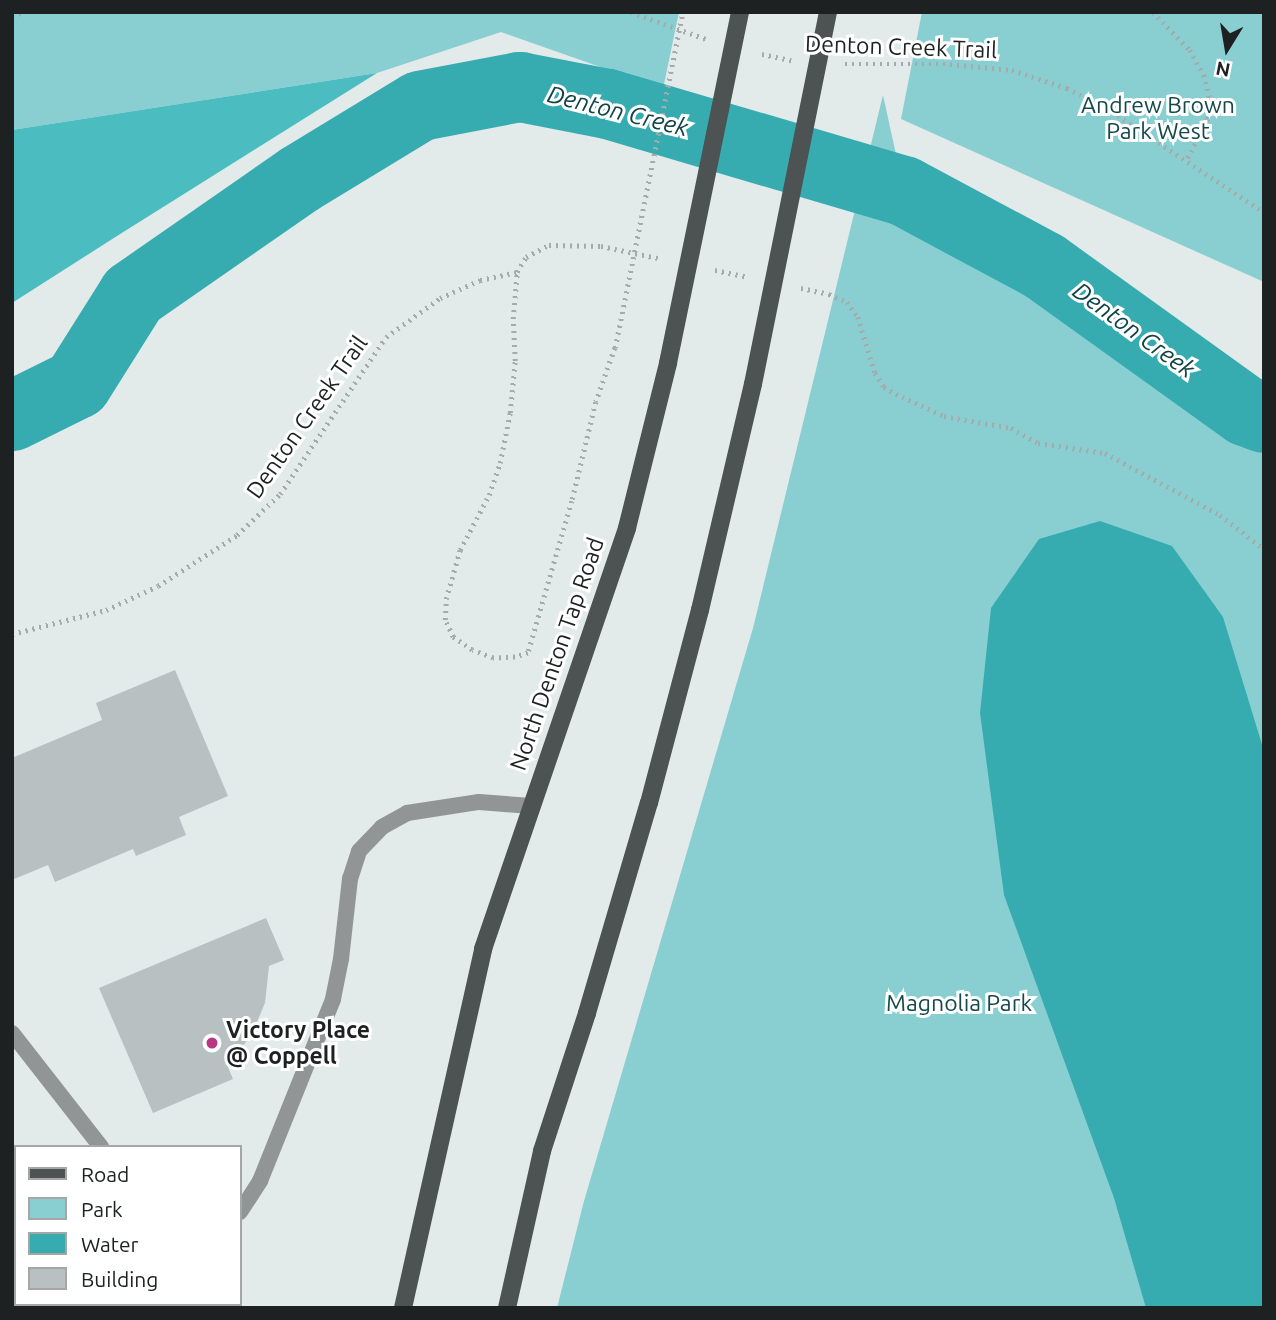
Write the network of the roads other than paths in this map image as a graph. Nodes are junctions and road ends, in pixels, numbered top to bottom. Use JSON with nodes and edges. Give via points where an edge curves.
{"nodes":[{"id":1,"x":740,"y":12,"type":"edge"},
{"id":2,"x":828,"y":12,"type":"edge"},
{"id":3,"x":531,"y":806,"type":"junction"},
{"id":4,"x":12,"y":1033,"type":"edge"},
{"id":5,"x":99,"y":1145,"type":"edge"},
{"id":6,"x":242,"y":1209,"type":"edge"},
{"id":7,"x":403,"y":1308,"type":"edge"},
{"id":8,"x":507,"y":1308,"type":"edge"}],
"edges":[{"from":1,"to":3,"type":"main road","name":"North Denton Tap Road","bridge":true,"via":[[668,363],[627,528]]},
{"from":2,"to":8,"type":"main road","bridge":true,"via":[[753,384],[700,610],[587,1013],[542,1152]]},
{"from":3,"to":6,"type":"lane","via":[[479,802],[407,813],[382,827],[359,851],[350,879],[333,999],[260,1181]]},
{"from":3,"to":7,"type":"main road","name":"North Denton Tap Road","via":[[483,949]]},
{"from":4,"to":5,"type":"lane"}]}
